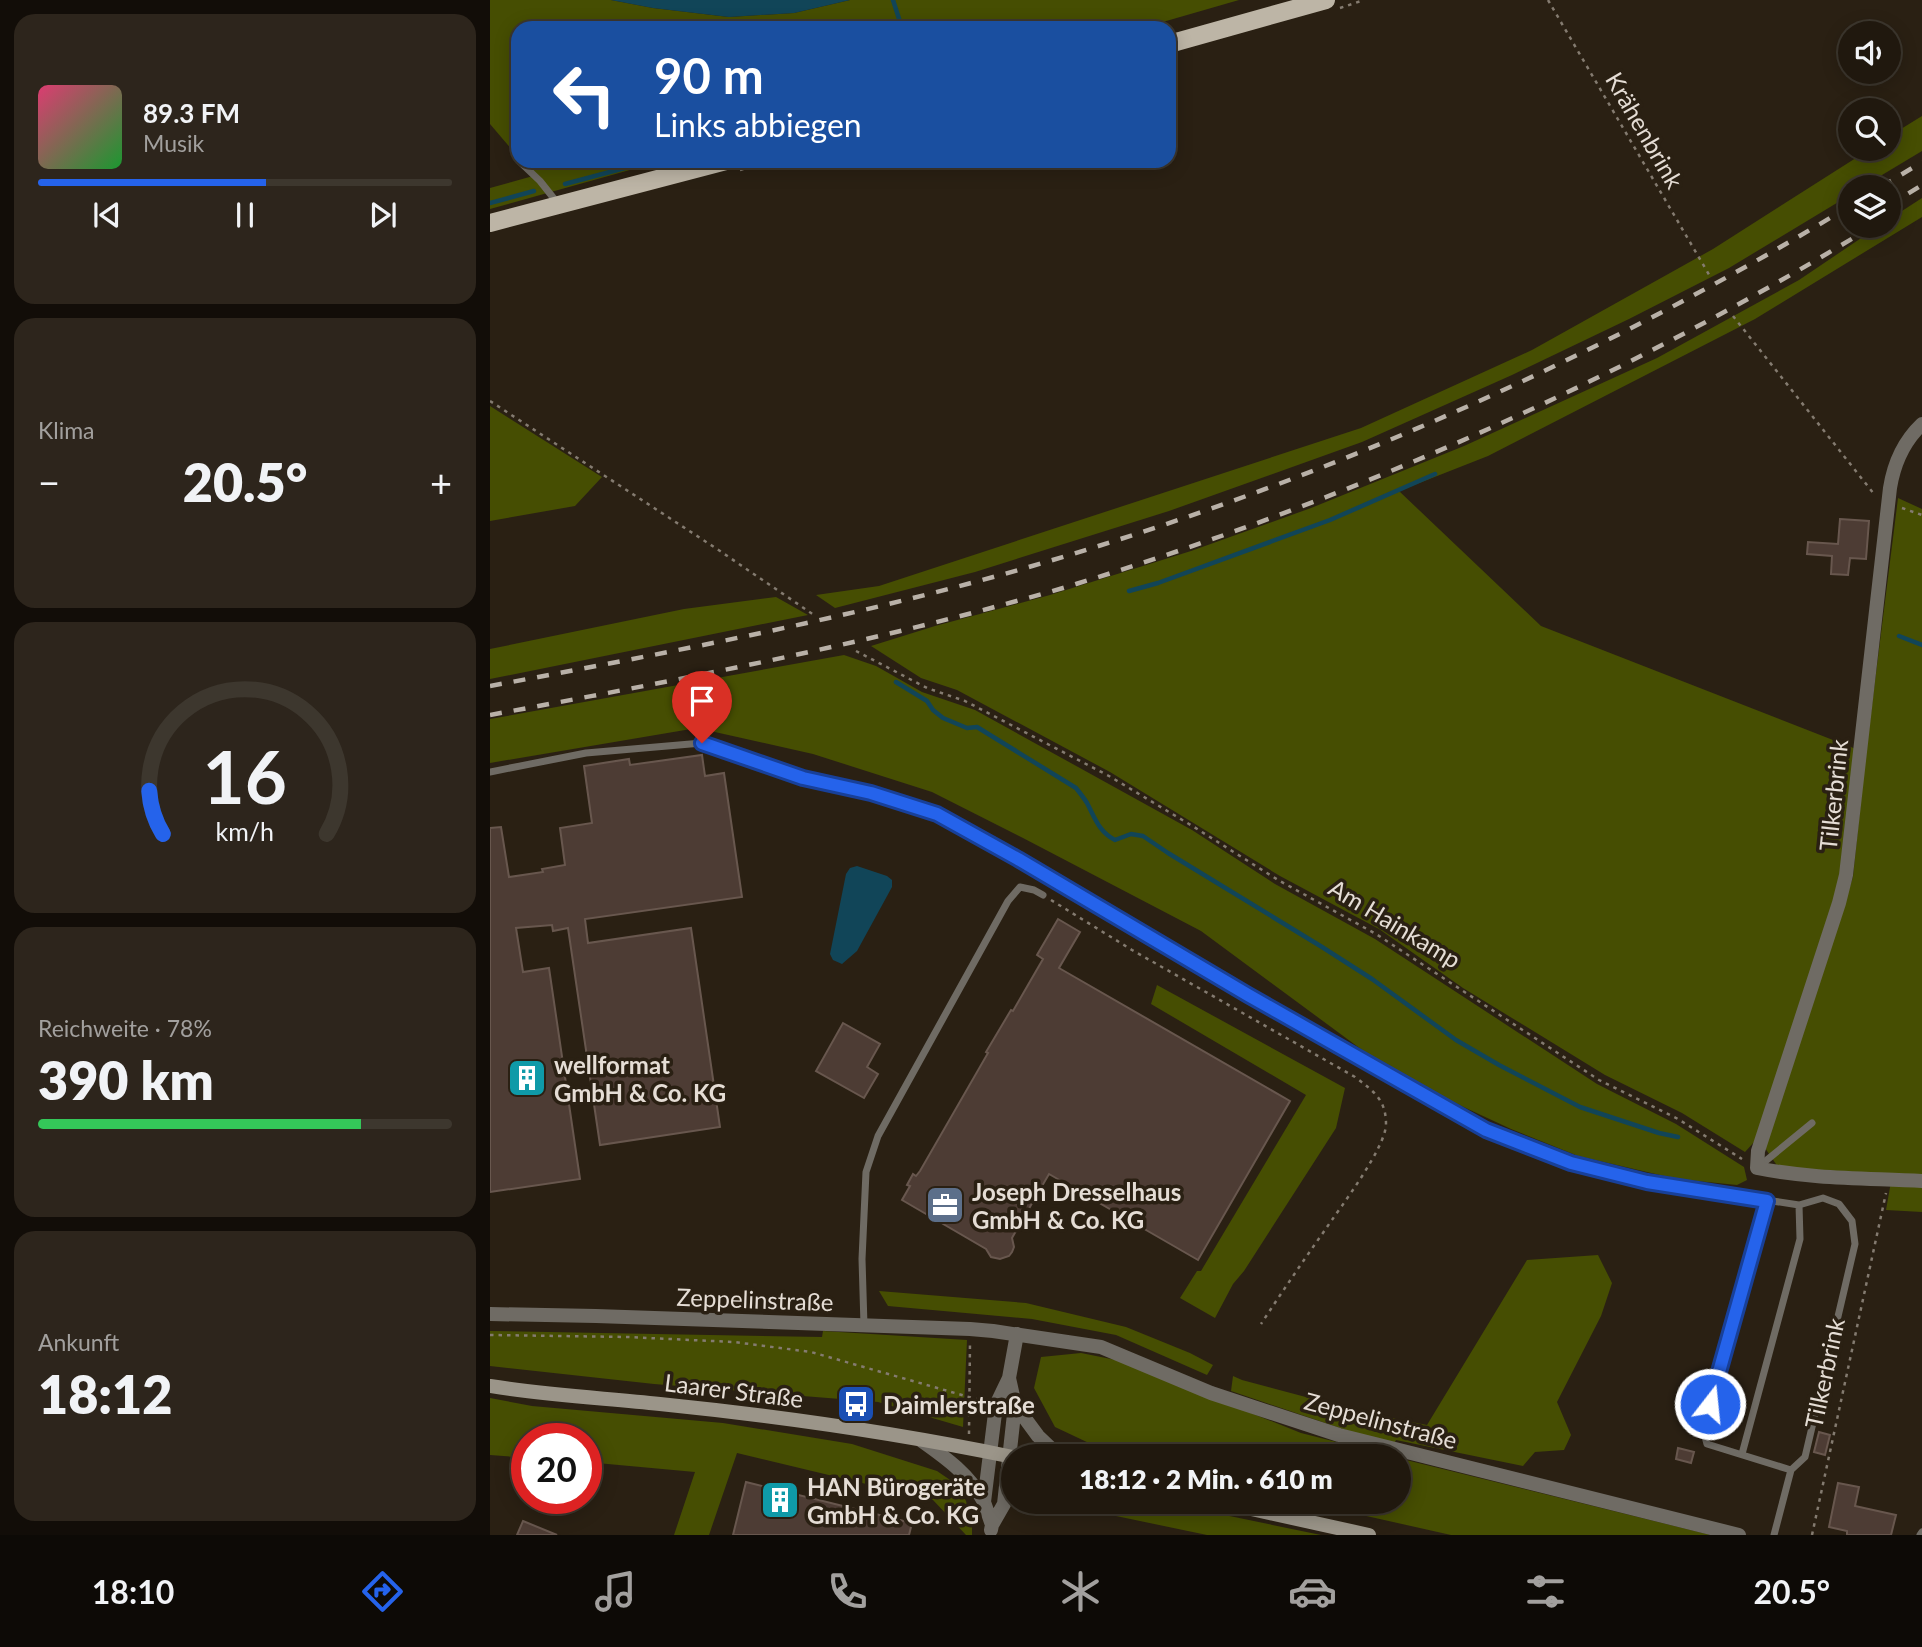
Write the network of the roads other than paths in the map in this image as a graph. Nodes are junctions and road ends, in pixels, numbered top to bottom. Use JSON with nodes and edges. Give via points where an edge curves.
{"nodes":[{"id":1,"x":1325,"y":0,"type":"edge"},
{"id":2,"x":1176,"y":42,"type":"edge"},
{"id":3,"x":526,"y":168,"type":"edge"},
{"id":4,"x":699,"y":168,"type":"edge"},
{"id":5,"x":559,"y":205,"type":"junction"},
{"id":6,"x":490,"y":223,"type":"edge"},
{"id":7,"x":1922,"y":424,"type":"edge"},
{"id":8,"x":490,"y":772,"type":"edge"},
{"id":9,"x":1043,"y":895,"type":"road end"},
{"id":10,"x":1812,"y":1123,"type":"dead end"},
{"id":11,"x":1757,"y":1168,"type":"junction"},
{"id":12,"x":1922,"y":1181,"type":"edge"},
{"id":13,"x":1767,"y":1201,"type":"junction"},
{"id":14,"x":1799,"y":1205,"type":"junction"},
{"id":15,"x":490,"y":1314,"type":"edge"},
{"id":16,"x":864,"y":1325,"type":"junction"},
{"id":17,"x":1017,"y":1334,"type":"junction"},
{"id":18,"x":1009,"y":1378,"type":"junction"},
{"id":19,"x":490,"y":1386,"type":"edge"},
{"id":20,"x":1015,"y":1405,"type":"junction"},
{"id":21,"x":922,"y":1441,"type":"junction"},
{"id":22,"x":1012,"y":1444,"type":"edge"},
{"id":23,"x":1046,"y":1444,"type":"edge"},
{"id":24,"x":991,"y":1452,"type":"junction"},
{"id":25,"x":1001,"y":1454,"type":"edge"},
{"id":26,"x":1742,"y":1454,"type":"junction"},
{"id":27,"x":1791,"y":1470,"type":"junction"},
{"id":28,"x":984,"y":1502,"type":"junction"},
{"id":29,"x":1001,"y":1510,"type":"edge"},
{"id":30,"x":1274,"y":1514,"type":"edge"},
{"id":31,"x":991,"y":1530,"type":"edge"},
{"id":32,"x":1368,"y":1535,"type":"edge"},
{"id":33,"x":1738,"y":1535,"type":"edge"},
{"id":34,"x":1774,"y":1535,"type":"edge"}],
"edges":[{"from":1,"to":2,"type":"main road"},
{"from":3,"to":5,"type":"lane"},
{"from":4,"to":5,"type":"main road"},
{"from":5,"to":6,"type":"main road"},
{"from":7,"to":11,"type":"street","name":"Tilkerbrink","via":[[1906,442],[1893,470],[1846,875],[1758,1151]]},
{"from":8,"to":13,"type":"lane","via":[[586,753],[702,743],[803,778],[937,814],[1486,1130],[1571,1163],[1647,1182]]},
{"from":9,"to":16,"type":"lane","via":[[1020,887],[1008,901],[878,1136],[866,1172]]},
{"from":10,"to":11,"type":"lane"},
{"from":11,"to":12,"type":"street","via":[[1819,1177]]},
{"from":13,"to":14,"type":"lane"},
{"from":13,"to":26,"type":"lane","via":[[1703,1429],[1707,1444]]},
{"from":14,"to":26,"type":"lane","via":[[1800,1240]]},
{"from":14,"to":27,"type":"lane","via":[[1822,1198],[1839,1204],[1852,1221],[1855,1244],[1805,1457]]},
{"from":15,"to":16,"type":"street","name":"Zeppelinstraße"},
{"from":16,"to":17,"type":"street","name":"Zeppelinstraße"},
{"from":17,"to":18,"type":"street"},
{"from":17,"to":33,"type":"street","name":"Zeppelinstraße","via":[[1101,1347],[1211,1393],[1339,1435]]},
{"from":18,"to":20,"type":"street"},
{"from":18,"to":24,"type":"street","via":[[996,1405]]},
{"from":19,"to":21,"type":"main road","name":"Laarer Straße","via":[[813,1422]]},
{"from":20,"to":22,"type":"street"},
{"from":20,"to":23,"type":"street"},
{"from":21,"to":24,"type":"main road","name":"Laarer Straße"},
{"from":21,"to":28,"type":"street","via":[[954,1464]]},
{"from":24,"to":25,"type":"main road","name":"Laarer Straße"},
{"from":24,"to":28,"type":"street"},
{"from":26,"to":27,"type":"lane"},
{"from":27,"to":34,"type":"lane"},
{"from":28,"to":31,"type":"street"},
{"from":29,"to":31,"type":"street"},
{"from":30,"to":32,"type":"main road"}]}
